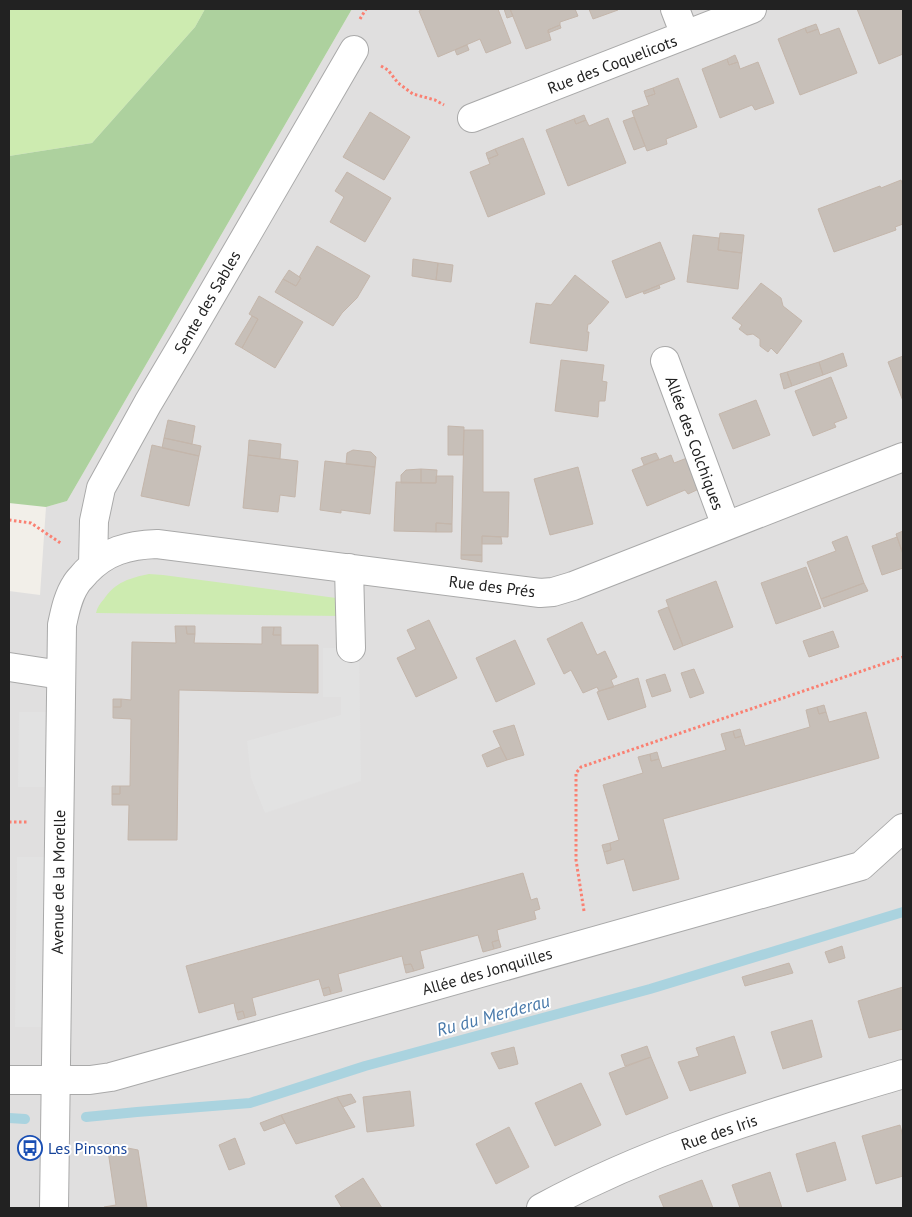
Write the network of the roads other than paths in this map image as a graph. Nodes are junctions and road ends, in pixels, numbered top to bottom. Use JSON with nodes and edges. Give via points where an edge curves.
{"nodes":[{"id":1,"x":675,"y":9,"type":"edge"},
{"id":2,"x":752,"y":9,"type":"edge"},
{"id":3,"x":686,"y":35,"type":"junction"},
{"id":4,"x":354,"y":50,"type":"road end"},
{"id":5,"x":472,"y":118,"type":"road end"},
{"id":6,"x":665,"y":361,"type":"dead end"},
{"id":7,"x":903,"y":457,"type":"edge"},
{"id":8,"x":726,"y":526,"type":"junction"},
{"id":9,"x":93,"y":565,"type":"junction"},
{"id":10,"x":349,"y":568,"type":"junction"},
{"id":11,"x":351,"y":648,"type":"dead end"},
{"id":12,"x":9,"y":667,"type":"edge"},
{"id":13,"x":61,"y":675,"type":"junction"},
{"id":14,"x":903,"y":828,"type":"edge"},
{"id":15,"x":903,"y":1074,"type":"edge"},
{"id":16,"x":9,"y":1080,"type":"edge"},
{"id":17,"x":56,"y":1080,"type":"junction"},
{"id":18,"x":54,"y":1208,"type":"edge"},
{"id":19,"x":541,"y":1208,"type":"edge"}],
"edges":[{"from":1,"to":3,"type":"street"},
{"from":2,"to":3,"type":"street","name":"Rue des Coquelicots"},
{"from":3,"to":5,"type":"street","name":"Rue des Coquelicots"},
{"from":4,"to":9,"type":"street","name":"Sente des Sables","via":[[101,488],[94,521]]},
{"from":6,"to":8,"type":"street","name":"Allée des Colchiques"},
{"from":7,"to":8,"type":"street","name":"Rue des Prés"},
{"from":8,"to":10,"type":"street","name":"Rue des Prés","via":[[554,592],[540,593]]},
{"from":9,"to":10,"type":"street","name":"Rue des Prés","via":[[120,549],[157,544]]},
{"from":9,"to":13,"type":"street","name":"Avenue de la Morelle","via":[[76,584],[66,608],[62,625]]},
{"from":10,"to":11,"type":"street"},
{"from":12,"to":13,"type":"street"},
{"from":13,"to":17,"type":"street","name":"Avenue de la Morelle"},
{"from":14,"to":17,"type":"street","name":"Allée des Jonquilles","via":[[861,866],[111,1077]]},
{"from":15,"to":19,"type":"street","name":"Rue des Iris","via":[[697,1138]]},
{"from":16,"to":17,"type":"street","name":"Allée des Jonquilles"},
{"from":17,"to":18,"type":"street","name":"Avenue de la Morelle"}]}
